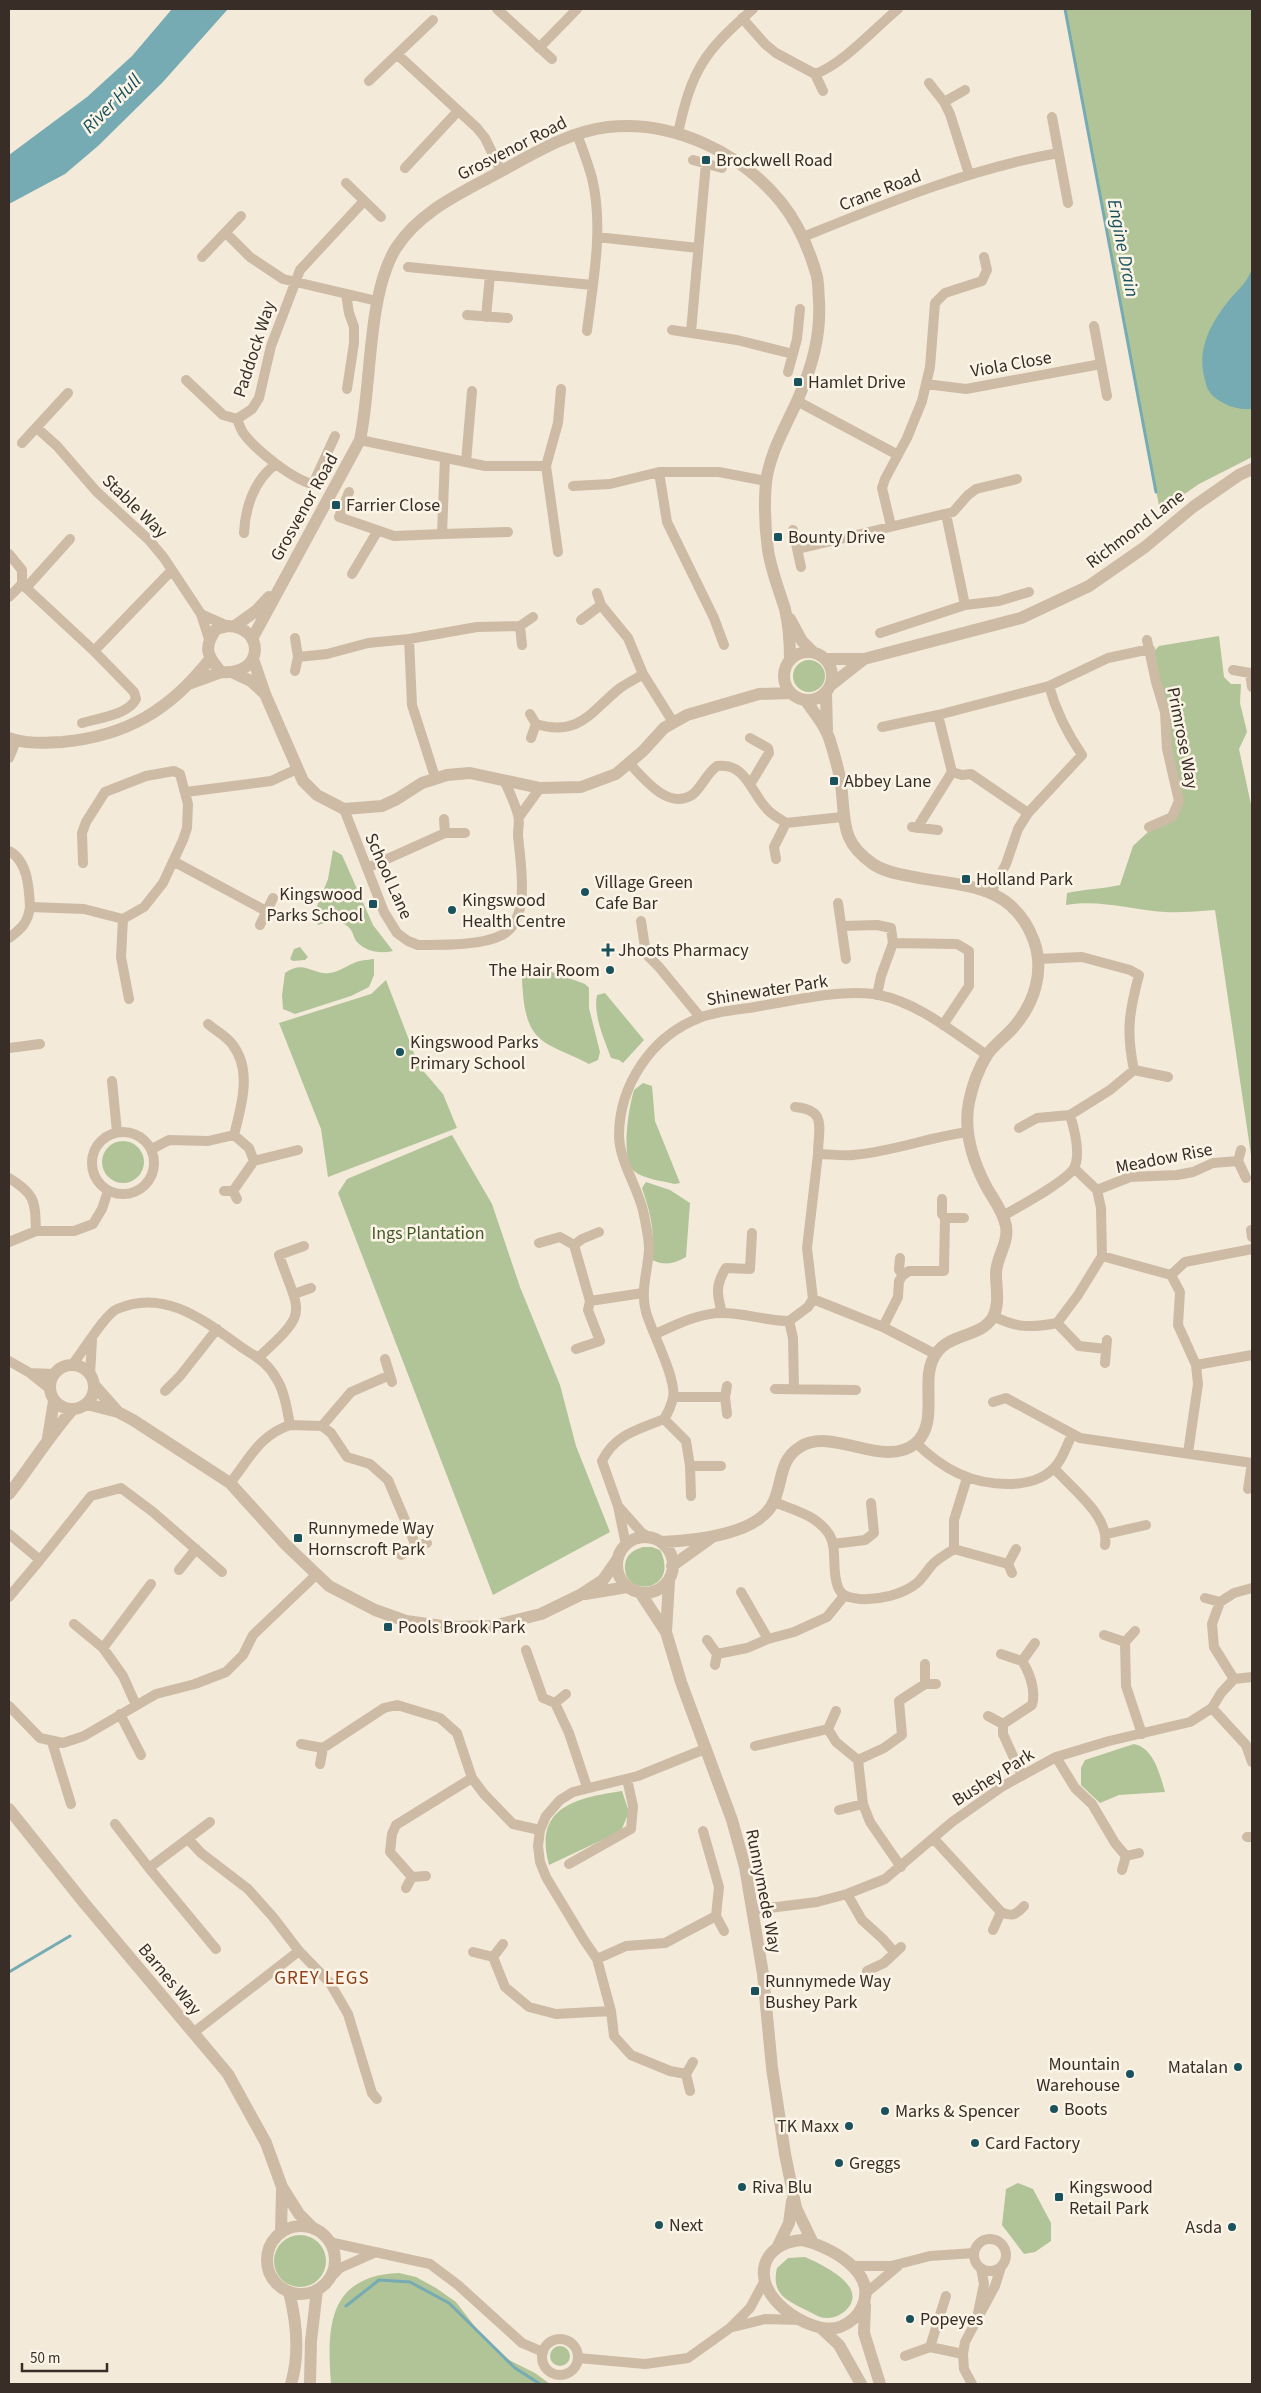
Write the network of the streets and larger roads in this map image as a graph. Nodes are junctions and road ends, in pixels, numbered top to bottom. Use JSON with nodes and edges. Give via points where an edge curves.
{"nodes":[{"id":1,"x":497,"y":9,"type":"edge"},
{"id":2,"x":577,"y":9,"type":"edge"},
{"id":3,"x":753,"y":9,"type":"edge"},
{"id":4,"x":898,"y":9,"type":"edge"},
{"id":5,"x":742,"y":18,"type":"junction"},
{"id":6,"x":433,"y":20,"type":"dead end"},
{"id":7,"x":539,"y":48,"type":"junction"},
{"id":8,"x":398,"y":55,"type":"junction"},
{"id":9,"x":552,"y":60,"type":"dead end"},
{"id":10,"x":815,"y":74,"type":"junction"},
{"id":11,"x":369,"y":81,"type":"dead end"},
{"id":12,"x":929,"y":83,"type":"dead end"},
{"id":13,"x":965,"y":90,"type":"dead end"},
{"id":14,"x":823,"y":91,"type":"dead end"},
{"id":15,"x":944,"y":102,"type":"junction"},
{"id":16,"x":458,"y":111,"type":"junction"},
{"id":17,"x":1052,"y":117,"type":"dead end"},
{"id":18,"x":678,"y":132,"type":"junction"},
{"id":19,"x":577,"y":134,"type":"junction"},
{"id":20,"x":1058,"y":154,"type":"junction"},
{"id":21,"x":693,"y":160,"type":"dead end"},
{"id":22,"x":706,"y":163,"type":"junction"},
{"id":23,"x":406,"y":168,"type":"dead end"},
{"id":24,"x":722,"y":168,"type":"dead end"},
{"id":25,"x":501,"y":171,"type":"junction"},
{"id":26,"x":969,"y":174,"type":"junction"},
{"id":27,"x":346,"y":184,"type":"dead end"},
{"id":28,"x":364,"y":201,"type":"junction"},
{"id":29,"x":1068,"y":203,"type":"dead end"},
{"id":30,"x":241,"y":216,"type":"dead end"},
{"id":31,"x":381,"y":217,"type":"dead end"},
{"id":32,"x":226,"y":232,"type":"junction"},
{"id":33,"x":803,"y":237,"type":"junction"},
{"id":34,"x":597,"y":238,"type":"junction"},
{"id":35,"x":698,"y":248,"type":"junction"},
{"id":36,"x":202,"y":257,"type":"dead end"},
{"id":37,"x":984,"y":257,"type":"dead end"},
{"id":38,"x":408,"y":267,"type":"dead end"},
{"id":39,"x":490,"y":275,"type":"junction"},
{"id":40,"x":293,"y":283,"type":"junction"},
{"id":41,"x":592,"y":285,"type":"junction"},
{"id":42,"x":346,"y":294,"type":"junction"},
{"id":43,"x":377,"y":300,"type":"junction"},
{"id":44,"x":800,"y":309,"type":"dead end"},
{"id":45,"x":467,"y":315,"type":"dead end"},
{"id":46,"x":486,"y":318,"type":"junction"},
{"id":47,"x":508,"y":318,"type":"dead end"},
{"id":48,"x":1094,"y":326,"type":"dead end"},
{"id":49,"x":672,"y":330,"type":"dead end"},
{"id":50,"x":587,"y":332,"type":"dead end"},
{"id":51,"x":691,"y":332,"type":"junction"},
{"id":52,"x":793,"y":354,"type":"junction"},
{"id":53,"x":1101,"y":364,"type":"junction"},
{"id":54,"x":788,"y":372,"type":"dead end"},
{"id":55,"x":186,"y":380,"type":"dead end"},
{"id":56,"x":926,"y":384,"type":"junction"},
{"id":57,"x":348,"y":389,"type":"dead end"},
{"id":58,"x":561,"y":389,"type":"dead end"},
{"id":59,"x":472,"y":391,"type":"dead end"},
{"id":60,"x":68,"y":393,"type":"dead end"},
{"id":61,"x":1108,"y":396,"type":"dead end"},
{"id":62,"x":797,"y":402,"type":"junction"},
{"id":63,"x":237,"y":419,"type":"junction"},
{"id":64,"x":37,"y":428,"type":"junction"},
{"id":65,"x":335,"y":436,"type":"dead end"},
{"id":66,"x":360,"y":440,"type":"junction"},
{"id":67,"x":22,"y":443,"type":"dead end"},
{"id":68,"x":898,"y":456,"type":"junction"},
{"id":69,"x":445,"y":458,"type":"junction"},
{"id":70,"x":466,"y":462,"type":"junction"},
{"id":71,"x":276,"y":464,"type":"junction"},
{"id":72,"x":546,"y":466,"type":"junction"},
{"id":73,"x":1252,"y":469,"type":"edge"},
{"id":74,"x":659,"y":472,"type":"junction"},
{"id":75,"x":1017,"y":480,"type":"dead end"},
{"id":76,"x":766,"y":481,"type":"junction"},
{"id":77,"x":572,"y":486,"type":"dead end"},
{"id":78,"x":350,"y":492,"type":"dead end"},
{"id":79,"x":946,"y":514,"type":"junction"},
{"id":80,"x":891,"y":526,"type":"junction"},
{"id":81,"x":793,"y":530,"type":"dead end"},
{"id":82,"x":377,"y":532,"type":"junction"},
{"id":83,"x":508,"y":532,"type":"dead end"},
{"id":84,"x":244,"y":533,"type":"dead end"},
{"id":85,"x":442,"y":534,"type":"junction"},
{"id":86,"x":70,"y":539,"type":"dead end"},
{"id":87,"x":798,"y":549,"type":"junction"},
{"id":88,"x":558,"y":552,"type":"dead end"},
{"id":89,"x":9,"y":554,"type":"edge"},
{"id":90,"x":801,"y":567,"type":"dead end"},
{"id":91,"x":172,"y":570,"type":"junction"},
{"id":92,"x":352,"y":574,"type":"dead end"},
{"id":93,"x":281,"y":583,"type":"junction"},
{"id":94,"x":24,"y":586,"type":"junction"},
{"id":95,"x":1028,"y":592,"type":"dead end"},
{"id":96,"x":597,"y":593,"type":"dead end"},
{"id":97,"x":9,"y":597,"type":"edge"},
{"id":98,"x":601,"y":605,"type":"junction"},
{"id":99,"x":965,"y":605,"type":"junction"},
{"id":100,"x":785,"y":611,"type":"junction"},
{"id":101,"x":201,"y":614,"type":"junction"},
{"id":102,"x":532,"y":617,"type":"dead end"},
{"id":103,"x":581,"y":620,"type":"dead end"},
{"id":104,"x":232,"y":626,"type":"junction"},
{"id":105,"x":520,"y":626,"type":"junction"},
{"id":106,"x":880,"y":633,"type":"dead end"},
{"id":107,"x":295,"y":638,"type":"dead end"},
{"id":108,"x":209,"y":639,"type":"junction"},
{"id":109,"x":252,"y":639,"type":"junction"},
{"id":110,"x":409,"y":639,"type":"junction"},
{"id":111,"x":522,"y":645,"type":"dead end"},
{"id":112,"x":724,"y":645,"type":"dead end"},
{"id":113,"x":94,"y":651,"type":"junction"},
{"id":114,"x":813,"y":652,"type":"junction"},
{"id":115,"x":298,"y":657,"type":"junction"},
{"id":116,"x":210,"y":659,"type":"junction"},
{"id":117,"x":253,"y":659,"type":"junction"},
{"id":118,"x":826,"y":659,"type":"junction"},
{"id":119,"x":864,"y":659,"type":"junction"},
{"id":120,"x":790,"y":660,"type":"junction"},
{"id":121,"x":1233,"y":670,"type":"dead end"},
{"id":122,"x":295,"y":671,"type":"dead end"},
{"id":123,"x":228,"y":672,"type":"junction"},
{"id":124,"x":1251,"y":673,"type":"edge"},
{"id":125,"x":644,"y":674,"type":"junction"},
{"id":126,"x":783,"y":676,"type":"junction"},
{"id":127,"x":191,"y":683,"type":"junction"},
{"id":128,"x":1049,"y":686,"type":"junction"},
{"id":129,"x":1252,"y":687,"type":"edge"},
{"id":130,"x":828,"y":689,"type":"junction"},
{"id":131,"x":790,"y":693,"type":"junction"},
{"id":132,"x":265,"y":694,"type":"junction"},
{"id":133,"x":759,"y":694,"type":"junction"},
{"id":134,"x":806,"y":701,"type":"junction"},
{"id":135,"x":530,"y":714,"type":"dead end"},
{"id":136,"x":938,"y":715,"type":"junction"},
{"id":137,"x":672,"y":722,"type":"junction"},
{"id":138,"x":82,"y":723,"type":"dead end"},
{"id":139,"x":536,"y":724,"type":"junction"},
{"id":140,"x":882,"y":727,"type":"dead end"},
{"id":141,"x":827,"y":730,"type":"junction"},
{"id":142,"x":531,"y":738,"type":"dead end"},
{"id":143,"x":750,"y":738,"type":"dead end"},
{"id":144,"x":12,"y":739,"type":"edge"},
{"id":145,"x":9,"y":758,"type":"edge"},
{"id":146,"x":630,"y":764,"type":"junction"},
{"id":147,"x":297,"y":769,"type":"junction"},
{"id":148,"x":952,"y":772,"type":"junction"},
{"id":149,"x":435,"y":777,"type":"junction"},
{"id":150,"x":504,"y":780,"type":"junction"},
{"id":151,"x":751,"y":783,"type":"junction"},
{"id":152,"x":540,"y":788,"type":"junction"},
{"id":153,"x":186,"y":792,"type":"junction"},
{"id":154,"x":344,"y":809,"type":"junction"},
{"id":155,"x":1028,"y":813,"type":"junction"},
{"id":156,"x":518,"y":817,"type":"junction"},
{"id":157,"x":842,"y":817,"type":"junction"},
{"id":158,"x":444,"y":819,"type":"dead end"},
{"id":159,"x":786,"y":823,"type":"junction"},
{"id":160,"x":1149,"y":827,"type":"dead end"},
{"id":161,"x":938,"y":830,"type":"dead end"},
{"id":162,"x":445,"y":833,"type":"junction"},
{"id":163,"x":465,"y":833,"type":"dead end"},
{"id":164,"x":9,"y":851,"type":"edge"},
{"id":165,"x":776,"y":859,"type":"dead end"},
{"id":166,"x":173,"y":861,"type":"junction"},
{"id":167,"x":83,"y":863,"type":"dead end"},
{"id":168,"x":367,"y":868,"type":"junction"},
{"id":169,"x":992,"y":892,"type":"junction"},
{"id":170,"x":274,"y":898,"type":"dead end"},
{"id":171,"x":838,"y":903,"type":"dead end"},
{"id":172,"x":30,"y":907,"type":"junction"},
{"id":173,"x":266,"y":911,"type":"junction"},
{"id":174,"x":122,"y":919,"type":"junction"},
{"id":175,"x":641,"y":921,"type":"dead end"},
{"id":176,"x":260,"y":925,"type":"dead end"},
{"id":177,"x":842,"y":926,"type":"junction"},
{"id":178,"x":9,"y":938,"type":"edge"},
{"id":179,"x":893,"y":943,"type":"junction"},
{"id":180,"x":846,"y":958,"type":"dead end"},
{"id":181,"x":1038,"y":960,"type":"junction"},
{"id":182,"x":877,"y":995,"type":"junction"},
{"id":183,"x":129,"y":999,"type":"dead end"},
{"id":184,"x":700,"y":1017,"type":"junction"},
{"id":185,"x":208,"y":1024,"type":"dead end"},
{"id":186,"x":943,"y":1025,"type":"junction"},
{"id":187,"x":40,"y":1044,"type":"dead end"},
{"id":188,"x":9,"y":1048,"type":"edge"},
{"id":189,"x":987,"y":1055,"type":"junction"},
{"id":190,"x":1134,"y":1070,"type":"junction"},
{"id":191,"x":1168,"y":1076,"type":"dead end"},
{"id":192,"x":112,"y":1081,"type":"dead end"},
{"id":193,"x":796,"y":1107,"type":"dead end"},
{"id":194,"x":1070,"y":1115,"type":"junction"},
{"id":195,"x":1019,"y":1128,"type":"dead end"},
{"id":196,"x":117,"y":1132,"type":"junction"},
{"id":197,"x":968,"y":1132,"type":"junction"},
{"id":198,"x":234,"y":1135,"type":"junction"},
{"id":199,"x":152,"y":1149,"type":"junction"},
{"id":200,"x":298,"y":1149,"type":"dead end"},
{"id":201,"x":1241,"y":1150,"type":"dead end"},
{"id":202,"x":818,"y":1154,"type":"junction"},
{"id":203,"x":254,"y":1161,"type":"junction"},
{"id":204,"x":1238,"y":1161,"type":"junction"},
{"id":205,"x":1074,"y":1168,"type":"junction"},
{"id":206,"x":9,"y":1178,"type":"edge"},
{"id":207,"x":1246,"y":1178,"type":"dead end"},
{"id":208,"x":108,"y":1190,"type":"junction"},
{"id":209,"x":1097,"y":1190,"type":"junction"},
{"id":210,"x":231,"y":1194,"type":"dead end"},
{"id":211,"x":942,"y":1199,"type":"dead end"},
{"id":212,"x":1003,"y":1216,"type":"junction"},
{"id":213,"x":945,"y":1218,"type":"junction"},
{"id":214,"x":964,"y":1218,"type":"dead end"},
{"id":215,"x":36,"y":1231,"type":"junction"},
{"id":216,"x":599,"y":1232,"type":"dead end"},
{"id":217,"x":752,"y":1233,"type":"dead end"},
{"id":218,"x":9,"y":1242,"type":"edge"},
{"id":219,"x":539,"y":1243,"type":"dead end"},
{"id":220,"x":304,"y":1246,"type":"dead end"},
{"id":221,"x":574,"y":1246,"type":"junction"},
{"id":222,"x":1252,"y":1249,"type":"edge"},
{"id":223,"x":1102,"y":1256,"type":"junction"},
{"id":224,"x":900,"y":1258,"type":"dead end"},
{"id":225,"x":903,"y":1275,"type":"junction"},
{"id":226,"x":1171,"y":1275,"type":"junction"},
{"id":227,"x":311,"y":1288,"type":"dead end"},
{"id":228,"x":643,"y":1293,"type":"junction"},
{"id":229,"x":294,"y":1294,"type":"junction"},
{"id":230,"x":813,"y":1299,"type":"junction"},
{"id":231,"x":590,"y":1300,"type":"junction"},
{"id":232,"x":722,"y":1313,"type":"junction"},
{"id":233,"x":993,"y":1316,"type":"junction"},
{"id":234,"x":789,"y":1321,"type":"junction"},
{"id":235,"x":1057,"y":1323,"type":"junction"},
{"id":236,"x":883,"y":1327,"type":"junction"},
{"id":237,"x":217,"y":1329,"type":"junction"},
{"id":238,"x":655,"y":1334,"type":"junction"},
{"id":239,"x":92,"y":1340,"type":"junction"},
{"id":240,"x":576,"y":1349,"type":"dead end"},
{"id":241,"x":935,"y":1354,"type":"junction"},
{"id":242,"x":1252,"y":1355,"type":"edge"},
{"id":243,"x":259,"y":1357,"type":"junction"},
{"id":244,"x":385,"y":1359,"type":"dead end"},
{"id":245,"x":9,"y":1361,"type":"edge"},
{"id":246,"x":1105,"y":1363,"type":"dead end"},
{"id":247,"x":72,"y":1365,"type":"junction"},
{"id":248,"x":1196,"y":1365,"type":"junction"},
{"id":249,"x":30,"y":1373,"type":"junction"},
{"id":250,"x":54,"y":1374,"type":"junction"},
{"id":251,"x":92,"y":1380,"type":"junction"},
{"id":252,"x":775,"y":1389,"type":"dead end"},
{"id":253,"x":794,"y":1390,"type":"junction"},
{"id":254,"x":856,"y":1390,"type":"dead end"},
{"id":255,"x":165,"y":1391,"type":"dead end"},
{"id":256,"x":52,"y":1395,"type":"junction"},
{"id":257,"x":673,"y":1397,"type":"junction"},
{"id":258,"x":993,"y":1402,"type":"dead end"},
{"id":259,"x":87,"y":1404,"type":"junction"},
{"id":260,"x":74,"y":1410,"type":"junction"},
{"id":261,"x":118,"y":1412,"type":"junction"},
{"id":262,"x":727,"y":1414,"type":"dead end"},
{"id":263,"x":664,"y":1420,"type":"junction"},
{"id":264,"x":290,"y":1425,"type":"junction"},
{"id":265,"x":322,"y":1426,"type":"junction"},
{"id":266,"x":1072,"y":1434,"type":"junction"},
{"id":267,"x":47,"y":1440,"type":"junction"},
{"id":268,"x":916,"y":1442,"type":"junction"},
{"id":269,"x":1188,"y":1453,"type":"junction"},
{"id":270,"x":1252,"y":1463,"type":"edge"},
{"id":271,"x":690,"y":1466,"type":"junction"},
{"id":272,"x":722,"y":1466,"type":"dead end"},
{"id":273,"x":1054,"y":1468,"type":"junction"},
{"id":274,"x":967,"y":1478,"type":"junction"},
{"id":275,"x":230,"y":1483,"type":"junction"},
{"id":276,"x":1248,"y":1489,"type":"dead end"},
{"id":277,"x":9,"y":1494,"type":"edge"},
{"id":278,"x":691,"y":1496,"type":"dead end"},
{"id":279,"x":774,"y":1502,"type":"junction"},
{"id":280,"x":871,"y":1503,"type":"dead end"},
{"id":281,"x":618,"y":1506,"type":"junction"},
{"id":282,"x":1146,"y":1525,"type":"dead end"},
{"id":283,"x":9,"y":1534,"type":"edge"},
{"id":284,"x":1106,"y":1534,"type":"junction"},
{"id":285,"x":713,"y":1536,"type":"junction"},
{"id":286,"x":656,"y":1540,"type":"junction"},
{"id":287,"x":427,"y":1543,"type":"dead end"},
{"id":288,"x":833,"y":1544,"type":"junction"},
{"id":289,"x":626,"y":1545,"type":"junction"},
{"id":290,"x":1104,"y":1545,"type":"dead end"},
{"id":291,"x":416,"y":1546,"type":"junction"},
{"id":292,"x":196,"y":1549,"type":"junction"},
{"id":293,"x":954,"y":1549,"type":"junction"},
{"id":294,"x":1016,"y":1549,"type":"dead end"},
{"id":295,"x":401,"y":1555,"type":"dead end"},
{"id":296,"x":40,"y":1560,"type":"junction"},
{"id":297,"x":617,"y":1560,"type":"junction"},
{"id":298,"x":672,"y":1566,"type":"junction"},
{"id":299,"x":179,"y":1570,"type":"dead end"},
{"id":300,"x":222,"y":1572,"type":"dead end"},
{"id":301,"x":317,"y":1574,"type":"junction"},
{"id":302,"x":669,"y":1582,"type":"junction"},
{"id":303,"x":151,"y":1584,"type":"dead end"},
{"id":304,"x":627,"y":1587,"type":"junction"},
{"id":305,"x":1252,"y":1588,"type":"edge"},
{"id":306,"x":741,"y":1592,"type":"dead end"},
{"id":307,"x":641,"y":1594,"type":"junction"},
{"id":308,"x":580,"y":1595,"type":"junction"},
{"id":309,"x":844,"y":1596,"type":"junction"},
{"id":310,"x":9,"y":1597,"type":"edge"},
{"id":311,"x":1204,"y":1598,"type":"dead end"},
{"id":312,"x":1220,"y":1602,"type":"junction"},
{"id":313,"x":74,"y":1624,"type":"dead end"},
{"id":314,"x":1135,"y":1630,"type":"dead end"},
{"id":315,"x":666,"y":1632,"type":"junction"},
{"id":316,"x":1104,"y":1635,"type":"dead end"},
{"id":317,"x":768,"y":1639,"type":"junction"},
{"id":318,"x":707,"y":1640,"type":"dead end"},
{"id":319,"x":1125,"y":1642,"type":"junction"},
{"id":320,"x":1035,"y":1643,"type":"dead end"},
{"id":321,"x":103,"y":1648,"type":"junction"},
{"id":322,"x":526,"y":1650,"type":"dead end"},
{"id":323,"x":1001,"y":1654,"type":"dead end"},
{"id":324,"x":1022,"y":1661,"type":"junction"},
{"id":325,"x":925,"y":1664,"type":"dead end"},
{"id":326,"x":1252,"y":1677,"type":"edge"},
{"id":327,"x":1234,"y":1679,"type":"junction"},
{"id":328,"x":925,"y":1684,"type":"junction"},
{"id":329,"x":936,"y":1684,"type":"dead end"},
{"id":330,"x":566,"y":1694,"type":"dead end"},
{"id":331,"x":555,"y":1703,"type":"junction"},
{"id":332,"x":136,"y":1705,"type":"junction"},
{"id":333,"x":9,"y":1706,"type":"edge"},
{"id":334,"x":1212,"y":1708,"type":"junction"},
{"id":335,"x":836,"y":1710,"type":"dead end"},
{"id":336,"x":120,"y":1714,"type":"junction"},
{"id":337,"x":988,"y":1716,"type":"dead end"},
{"id":338,"x":1003,"y":1724,"type":"junction"},
{"id":339,"x":828,"y":1729,"type":"junction"},
{"id":340,"x":1142,"y":1734,"type":"junction"},
{"id":341,"x":52,"y":1742,"type":"junction"},
{"id":342,"x":301,"y":1744,"type":"dead end"},
{"id":343,"x":755,"y":1746,"type":"dead end"},
{"id":344,"x":323,"y":1748,"type":"junction"},
{"id":345,"x":705,"y":1749,"type":"junction"},
{"id":346,"x":141,"y":1755,"type":"dead end"},
{"id":347,"x":1056,"y":1757,"type":"junction"},
{"id":348,"x":858,"y":1760,"type":"junction"},
{"id":349,"x":1252,"y":1762,"type":"edge"},
{"id":350,"x":320,"y":1764,"type":"dead end"},
{"id":351,"x":1022,"y":1776,"type":"junction"},
{"id":352,"x":472,"y":1778,"type":"junction"},
{"id":353,"x":628,"y":1779,"type":"junction"},
{"id":354,"x":587,"y":1787,"type":"junction"},
{"id":355,"x":71,"y":1804,"type":"dead end"},
{"id":356,"x":863,"y":1804,"type":"junction"},
{"id":357,"x":9,"y":1809,"type":"edge"},
{"id":358,"x":839,"y":1810,"type":"dead end"},
{"id":359,"x":210,"y":1822,"type":"dead end"},
{"id":360,"x":116,"y":1824,"type":"dead end"},
{"id":361,"x":540,"y":1830,"type":"junction"},
{"id":362,"x":703,"y":1831,"type":"dead end"},
{"id":363,"x":934,"y":1838,"type":"junction"},
{"id":364,"x":189,"y":1840,"type":"junction"},
{"id":365,"x":1139,"y":1853,"type":"dead end"},
{"id":366,"x":1126,"y":1856,"type":"junction"},
{"id":367,"x":569,"y":1864,"type":"dead end"},
{"id":368,"x":901,"y":1867,"type":"junction"},
{"id":369,"x":149,"y":1868,"type":"junction"},
{"id":370,"x":1122,"y":1870,"type":"dead end"},
{"id":371,"x":426,"y":1876,"type":"dead end"},
{"id":372,"x":412,"y":1877,"type":"junction"},
{"id":373,"x":406,"y":1888,"type":"dead end"},
{"id":374,"x":847,"y":1894,"type":"junction"},
{"id":375,"x":1024,"y":1906,"type":"dead end"},
{"id":376,"x":753,"y":1910,"type":"junction"},
{"id":377,"x":1001,"y":1912,"type":"junction"},
{"id":378,"x":716,"y":1916,"type":"junction"},
{"id":379,"x":993,"y":1930,"type":"dead end"},
{"id":380,"x":724,"y":1931,"type":"dead end"},
{"id":381,"x":503,"y":1944,"type":"dead end"},
{"id":382,"x":216,"y":1949,"type":"dead end"},
{"id":383,"x":299,"y":1951,"type":"junction"},
{"id":384,"x":473,"y":1952,"type":"dead end"},
{"id":385,"x":492,"y":1956,"type":"junction"},
{"id":386,"x":597,"y":1959,"type":"junction"},
{"id":387,"x":867,"y":1971,"type":"dead end"},
{"id":388,"x":611,"y":2011,"type":"junction"},
{"id":389,"x":193,"y":2033,"type":"junction"},
{"id":390,"x":693,"y":2062,"type":"dead end"},
{"id":391,"x":686,"y":2074,"type":"junction"},
{"id":392,"x":690,"y":2091,"type":"dead end"},
{"id":393,"x":377,"y":2099,"type":"dead end"},
{"id":394,"x":282,"y":2187,"type":"junction"},
{"id":395,"x":793,"y":2195,"type":"junction"},
{"id":396,"x":314,"y":2229,"type":"junction"},
{"id":397,"x":281,"y":2233,"type":"junction"},
{"id":398,"x":330,"y":2242,"type":"junction"},
{"id":399,"x":813,"y":2243,"type":"junction"},
{"id":400,"x":777,"y":2248,"type":"junction"},
{"id":401,"x":375,"y":2252,"type":"junction"},
{"id":402,"x":974,"y":2253,"type":"junction"},
{"id":403,"x":903,"y":2263,"type":"junction"},
{"id":404,"x":854,"y":2266,"type":"junction"},
{"id":405,"x":1001,"y":2267,"type":"junction"},
{"id":406,"x":981,"y":2268,"type":"junction"},
{"id":407,"x":328,"y":2280,"type":"junction"},
{"id":408,"x":764,"y":2282,"type":"junction"},
{"id":409,"x":317,"y":2290,"type":"junction"},
{"id":410,"x":289,"y":2292,"type":"junction"},
{"id":411,"x":946,"y":2296,"type":"dead end"},
{"id":412,"x":865,"y":2298,"type":"junction"},
{"id":413,"x":978,"y":2319,"type":"junction"},
{"id":414,"x":803,"y":2320,"type":"junction"},
{"id":415,"x":730,"y":2328,"type":"junction"},
{"id":416,"x":821,"y":2328,"type":"junction"},
{"id":417,"x":930,"y":2347,"type":"junction"},
{"id":418,"x":543,"y":2352,"type":"junction"},
{"id":419,"x":963,"y":2354,"type":"junction"},
{"id":420,"x":905,"y":2356,"type":"dead end"},
{"id":421,"x":578,"y":2358,"type":"junction"},
{"id":422,"x":291,"y":2384,"type":"edge"},
{"id":423,"x":310,"y":2384,"type":"edge"},
{"id":424,"x":861,"y":2384,"type":"edge"},
{"id":425,"x":880,"y":2384,"type":"edge"},
{"id":426,"x":972,"y":2384,"type":"edge"}],
"edges":[{"from":1,"to":7,"type":"street"},
{"from":2,"to":7,"type":"street"},
{"from":3,"to":5,"type":"street"},
{"from":4,"to":10,"type":"street","via":[[850,51]]},
{"from":5,"to":10,"type":"street","via":[[771,48]]},
{"from":5,"to":18,"type":"street","via":[[701,62],[691,84]]},
{"from":6,"to":8,"type":"street"},
{"from":7,"to":9,"type":"street"},
{"from":8,"to":11,"type":"street"},
{"from":8,"to":16,"type":"street"},
{"from":10,"to":14,"type":"street"},
{"from":12,"to":15,"type":"street"},
{"from":13,"to":15,"type":"street"},
{"from":15,"to":26,"type":"street"},
{"from":16,"to":23,"type":"street"},
{"from":16,"to":25,"type":"street","via":[[485,138]]},
{"from":17,"to":20,"type":"street"},
{"from":18,"to":19,"type":"street","name":"Grosvenor Road","via":[[633,126],[607,127]]},
{"from":18,"to":33,"type":"street","name":"Grosvenor Road","via":[[752,172],[782,203]]},
{"from":19,"to":25,"type":"street","name":"Grosvenor Road"},
{"from":19,"to":34,"type":"street","via":[[592,178]]},
{"from":20,"to":26,"type":"street","name":"Crane Road","via":[[1014,161]]},
{"from":20,"to":29,"type":"street"},
{"from":21,"to":22,"type":"street"},
{"from":22,"to":24,"type":"street"},
{"from":22,"to":35,"type":"street"},
{"from":25,"to":43,"type":"street","name":"Grosvenor Road","via":[[444,202],[412,228],[396,247]]},
{"from":26,"to":33,"type":"street","name":"Crane Road"},
{"from":27,"to":28,"type":"street"},
{"from":28,"to":31,"type":"street"},
{"from":28,"to":40,"type":"street","name":"Paddock Way","via":[[307,261]]},
{"from":30,"to":32,"type":"street"},
{"from":32,"to":36,"type":"street"},
{"from":32,"to":40,"type":"street","name":"Paddock Way","via":[[250,257]]},
{"from":33,"to":62,"type":"street","name":"Grosvenor Road","via":[[817,276],[819,314],[816,349]]},
{"from":34,"to":35,"type":"street"},
{"from":34,"to":41,"type":"street"},
{"from":35,"to":51,"type":"street"},
{"from":37,"to":56,"type":"street","via":[[987,270],[982,281],[945,293],[935,303]]},
{"from":38,"to":39,"type":"street"},
{"from":39,"to":41,"type":"street"},
{"from":39,"to":46,"type":"street"},
{"from":40,"to":42,"type":"street","name":"Paddock Way"},
{"from":40,"to":63,"type":"street","name":"Paddock Way","via":[[271,346],[259,398],[252,409]]},
{"from":41,"to":50,"type":"street"},
{"from":42,"to":43,"type":"street","name":"Paddock Way"},
{"from":42,"to":57,"type":"street","via":[[354,327]]},
{"from":43,"to":66,"type":"street","name":"Grosvenor Road","via":[[366,412]]},
{"from":44,"to":52,"type":"street"},
{"from":45,"to":46,"type":"street"},
{"from":46,"to":47,"type":"street"},
{"from":48,"to":53,"type":"street"},
{"from":49,"to":51,"type":"street"},
{"from":51,"to":52,"type":"street"},
{"from":52,"to":54,"type":"street"},
{"from":53,"to":56,"type":"street","name":"Viola Close","via":[[966,389]]},
{"from":53,"to":61,"type":"street"},
{"from":55,"to":63,"type":"street","name":"Paddock Way","via":[[223,416]]},
{"from":56,"to":68,"type":"street"},
{"from":58,"to":72,"type":"street","via":[[558,423]]},
{"from":59,"to":70,"type":"street"},
{"from":60,"to":64,"type":"street"},
{"from":62,"to":68,"type":"street"},
{"from":62,"to":76,"type":"street","name":"Grosvenor Road","via":[[782,427]]},
{"from":63,"to":71,"type":"street","name":"Paddock Way","via":[[243,433]]},
{"from":64,"to":67,"type":"street"},
{"from":64,"to":91,"type":"street","name":"Stable Way","via":[[96,491],[149,540]]},
{"from":65,"to":71,"type":"street","name":"Paddock Way","via":[[313,484],[304,482]]},
{"from":66,"to":69,"type":"street"},
{"from":66,"to":93,"type":"street","name":"Grosvenor Road","via":[[338,486]]},
{"from":68,"to":80,"type":"street","via":[[882,488]]},
{"from":69,"to":70,"type":"street"},
{"from":69,"to":85,"type":"street"},
{"from":70,"to":72,"type":"street","via":[[485,466]]},
{"from":71,"to":84,"type":"street","via":[[268,470],[253,495],[244,520]]},
{"from":72,"to":88,"type":"street"},
{"from":73,"to":119,"type":"street","name":"Richmond Lane","via":[[1193,507],[1089,586],[1021,618]]},
{"from":74,"to":76,"type":"street","via":[[719,472]]},
{"from":74,"to":77,"type":"street","via":[[610,484]]},
{"from":74,"to":112,"type":"street","via":[[667,522]]},
{"from":75,"to":79,"type":"street","via":[[982,486],[968,494],[953,512]]},
{"from":76,"to":100,"type":"street","name":"Grosvenor Road","via":[[768,551]]},
{"from":78,"to":82,"type":"street","via":[[339,517]]},
{"from":79,"to":80,"type":"street"},
{"from":79,"to":99,"type":"street"},
{"from":80,"to":87,"type":"street"},
{"from":81,"to":87,"type":"street"},
{"from":82,"to":85,"type":"street","via":[[394,536]]},
{"from":82,"to":92,"type":"street"},
{"from":83,"to":85,"type":"street"},
{"from":86,"to":94,"type":"street"},
{"from":87,"to":90,"type":"street"},
{"from":89,"to":94,"type":"street","via":[[22,570]]},
{"from":91,"to":101,"type":"street","name":"Stable Way"},
{"from":91,"to":113,"type":"street"},
{"from":93,"to":104,"type":"street","name":"Grosvenor Road","via":[[256,611]]},
{"from":93,"to":109,"type":"street","name":"Grosvenor Road"},
{"from":94,"to":97,"type":"street"},
{"from":94,"to":113,"type":"street"},
{"from":95,"to":99,"type":"street","via":[[999,601]]},
{"from":96,"to":98,"type":"street"},
{"from":98,"to":103,"type":"street"},
{"from":98,"to":125,"type":"street","via":[[628,638]]},
{"from":99,"to":106,"type":"street"},
{"from":100,"to":114,"type":"street","name":"Grosvenor Road","via":[[802,641]]},
{"from":100,"to":120,"type":"street","name":"Grosvenor Road"},
{"from":101,"to":104,"type":"street"},
{"from":101,"to":108,"type":"street","name":"Stable Way"},
{"from":102,"to":105,"type":"street"},
{"from":104,"to":108,"type":"street","via":[[216,629]]},
{"from":104,"to":109,"type":"street","via":[[243,630]]},
{"from":105,"to":110,"type":"street","via":[[477,627]]},
{"from":105,"to":111,"type":"street"},
{"from":107,"to":115,"type":"street"},
{"from":108,"to":116,"type":"street"},
{"from":109,"to":117,"type":"street","via":[[255,646]]},
{"from":110,"to":115,"type":"street","via":[[368,642],[327,654]]},
{"from":110,"to":149,"type":"street","via":[[412,705]]},
{"from":113,"to":138,"type":"street","via":[[134,692],[136,699],[124,710]]},
{"from":114,"to":118,"type":"street"},
{"from":114,"to":120,"type":"street","via":[[800,653]]},
{"from":115,"to":122,"type":"street"},
{"from":116,"to":123,"type":"street"},
{"from":116,"to":127,"type":"street"},
{"from":117,"to":123,"type":"street","via":[[247,667]]},
{"from":117,"to":132,"type":"street"},
{"from":118,"to":119,"type":"street","name":"Richmond Lane"},
{"from":118,"to":130,"type":"street","via":[[832,676]]},
{"from":119,"to":130,"type":"street","name":"Richmond Lane"},
{"from":120,"to":126,"type":"street"},
{"from":121,"to":124,"type":"street"},
{"from":123,"to":127,"type":"street"},
{"from":123,"to":132,"type":"street","via":[[251,681]]},
{"from":124,"to":129,"type":"street"},
{"from":125,"to":137,"type":"street"},
{"from":125,"to":139,"type":"street","via":[[620,688],[581,723],[563,728]]},
{"from":126,"to":131,"type":"street"},
{"from":126,"to":133,"type":"street"},
{"from":127,"to":144,"type":"street","via":[[152,714],[116,732],[55,742]]},
{"from":128,"to":136,"type":"street"},
{"from":128,"to":155,"type":"street","via":[[1066,731],[1082,755]]},
{"from":128,"to":160,"type":"street","name":"Primrose Way","via":[[1108,658],[1148,644],[1165,712],[1167,749],[1179,801],[1172,817]]},
{"from":130,"to":134,"type":"street","via":[[817,699]]},
{"from":130,"to":141,"type":"street"},
{"from":131,"to":133,"type":"street"},
{"from":131,"to":134,"type":"street"},
{"from":132,"to":147,"type":"street"},
{"from":133,"to":137,"type":"street"},
{"from":134,"to":141,"type":"street"},
{"from":135,"to":139,"type":"street"},
{"from":136,"to":140,"type":"street"},
{"from":136,"to":148,"type":"street"},
{"from":137,"to":146,"type":"street"},
{"from":139,"to":142,"type":"street"},
{"from":141,"to":157,"type":"street","via":[[842,792]]},
{"from":143,"to":151,"type":"street","via":[[768,748],[769,753]]},
{"from":144,"to":145,"type":"street"},
{"from":146,"to":151,"type":"street","via":[[653,788],[671,797],[683,798],[693,794],[717,766],[733,766]]},
{"from":146,"to":152,"type":"street","via":[[616,774],[581,787]]},
{"from":147,"to":153,"type":"street","via":[[271,781]]},
{"from":147,"to":154,"type":"street","via":[[303,781],[317,795]]},
{"from":148,"to":155,"type":"street","via":[[972,774]]},
{"from":148,"to":161,"type":"street","via":[[914,828]]},
{"from":149,"to":150,"type":"street","via":[[470,773]]},
{"from":149,"to":154,"type":"street","via":[[382,806]]},
{"from":150,"to":152,"type":"street"},
{"from":150,"to":156,"type":"street","name":"School Lane"},
{"from":151,"to":159,"type":"street","via":[[767,809]]},
{"from":152,"to":156,"type":"street"},
{"from":153,"to":166,"type":"street","via":[[187,828]]},
{"from":153,"to":167,"type":"street","via":[[180,774],[174,771],[146,776],[105,792],[82,833]]},
{"from":154,"to":168,"type":"street","name":"School Lane"},
{"from":155,"to":169,"type":"street"},
{"from":156,"to":168,"type":"street","name":"School Lane","via":[[522,860],[520,910],[512,927],[502,935],[483,941],[437,945],[418,945],[408,941],[396,933],[384,912]]},
{"from":157,"to":159,"type":"street"},
{"from":157,"to":169,"type":"street","via":[[850,840],[875,865],[900,874]]},
{"from":158,"to":162,"type":"street"},
{"from":159,"to":165,"type":"street","via":[[774,847]]},
{"from":162,"to":163,"type":"street"},
{"from":162,"to":168,"type":"street"},
{"from":164,"to":172,"type":"street","via":[[22,864],[29,884]]},
{"from":166,"to":173,"type":"street"},
{"from":166,"to":174,"type":"street","via":[[163,883],[144,907]]},
{"from":169,"to":181,"type":"street","via":[[1010,904],[1022,918],[1035,944]]},
{"from":170,"to":173,"type":"street"},
{"from":171,"to":177,"type":"street"},
{"from":172,"to":174,"type":"street","via":[[84,909]]},
{"from":172,"to":178,"type":"street","via":[[22,928]]},
{"from":173,"to":176,"type":"street"},
{"from":174,"to":183,"type":"street","via":[[121,957]]},
{"from":175,"to":184,"type":"street","via":[[646,954]]},
{"from":177,"to":179,"type":"street","via":[[891,928]]},
{"from":177,"to":180,"type":"street"},
{"from":179,"to":182,"type":"street"},
{"from":179,"to":186,"type":"street","via":[[957,944],[969,951],[969,986]]},
{"from":181,"to":189,"type":"street","via":[[1038,980],[1031,1003]]},
{"from":181,"to":190,"type":"street","via":[[1082,957],[1139,975],[1129,1017],[1128,1043]]},
{"from":182,"to":184,"type":"street","name":"Shinewater Park","via":[[796,1000]]},
{"from":182,"to":186,"type":"street","name":"Shinewater Park","via":[[904,1003]]},
{"from":184,"to":228,"type":"street","name":"Shinewater Park","via":[[669,1036],[648,1056],[633,1077],[624,1102],[619,1136],[627,1170],[644,1212],[649,1248]]},
{"from":185,"to":198,"type":"street","via":[[228,1039],[240,1061],[244,1090]]},
{"from":186,"to":189,"type":"street","name":"Shinewater Park"},
{"from":187,"to":188,"type":"street"},
{"from":189,"to":197,"type":"street","via":[[970,1098]]},
{"from":190,"to":191,"type":"street"},
{"from":190,"to":194,"type":"street","via":[[1110,1090]]},
{"from":192,"to":196,"type":"street"},
{"from":193,"to":202,"type":"street","via":[[810,1108],[817,1114]]},
{"from":194,"to":195,"type":"street","via":[[1038,1118]]},
{"from":194,"to":205,"type":"street","via":[[1077,1139]]},
{"from":196,"to":199,"type":"street","via":[[132,1132]]},
{"from":196,"to":208,"type":"street","via":[[99,1143],[92,1158],[95,1177]]},
{"from":197,"to":202,"type":"street","via":[[853,1155]]},
{"from":197,"to":212,"type":"street","via":[[973,1156]]},
{"from":198,"to":199,"type":"street","via":[[208,1141],[169,1140]]},
{"from":198,"to":203,"type":"street","via":[[249,1148]]},
{"from":199,"to":208,"type":"street","via":[[155,1165],[149,1182],[132,1193],[118,1194]]},
{"from":200,"to":203,"type":"street"},
{"from":201,"to":204,"type":"street","name":"Meadow Rise"},
{"from":202,"to":230,"type":"street","via":[[807,1248]]},
{"from":203,"to":210,"type":"street"},
{"from":204,"to":207,"type":"street","name":"Meadow Rise"},
{"from":204,"to":209,"type":"street","name":"Meadow Rise","via":[[1213,1163],[1177,1175],[1130,1177]]},
{"from":205,"to":209,"type":"street"},
{"from":205,"to":212,"type":"street"},
{"from":206,"to":215,"type":"street","via":[[28,1190],[36,1212]]},
{"from":208,"to":215,"type":"street","via":[[93,1224],[74,1231]]},
{"from":209,"to":223,"type":"street","via":[[1101,1208]]},
{"from":211,"to":213,"type":"street"},
{"from":212,"to":233,"type":"street","via":[[1007,1229],[1005,1246],[995,1269],[997,1302]]},
{"from":213,"to":214,"type":"street"},
{"from":213,"to":225,"type":"street","via":[[944,1272],[909,1271]]},
{"from":215,"to":218,"type":"street"},
{"from":216,"to":221,"type":"street"},
{"from":217,"to":232,"type":"street","via":[[750,1269],[726,1268],[718,1280],[716,1290]]},
{"from":219,"to":221,"type":"street","via":[[560,1237]]},
{"from":220,"to":229,"type":"street","via":[[279,1255]]},
{"from":221,"to":231,"type":"street"},
{"from":222,"to":226,"type":"street","via":[[1185,1262]]},
{"from":223,"to":226,"type":"street"},
{"from":223,"to":235,"type":"street"},
{"from":224,"to":225,"type":"street"},
{"from":225,"to":236,"type":"street","via":[[899,1280],[898,1297]]},
{"from":226,"to":248,"type":"street","via":[[1180,1292],[1178,1324]]},
{"from":227,"to":229,"type":"street"},
{"from":228,"to":231,"type":"street"},
{"from":228,"to":238,"type":"street","name":"Shinewater Park"},
{"from":229,"to":243,"type":"street","via":[[297,1316],[292,1326]]},
{"from":230,"to":234,"type":"street","via":[[808,1307]]},
{"from":230,"to":236,"type":"street"},
{"from":231,"to":240,"type":"street","via":[[588,1310],[600,1341]]},
{"from":232,"to":234,"type":"street"},
{"from":232,"to":238,"type":"street","via":[[692,1318]]},
{"from":233,"to":235,"type":"street","via":[[1010,1325],[1034,1327]]},
{"from":233,"to":241,"type":"street","via":[[982,1328],[955,1337]]},
{"from":234,"to":253,"type":"street","via":[[793,1338]]},
{"from":235,"to":246,"type":"street","via":[[1079,1346],[1107,1345]]},
{"from":236,"to":241,"type":"street"},
{"from":237,"to":239,"type":"street","via":[[177,1307],[156,1301],[138,1302],[114,1310]]},
{"from":237,"to":243,"type":"street"},
{"from":237,"to":255,"type":"street"},
{"from":238,"to":257,"type":"street","name":"Shinewater Park","via":[[671,1380]]},
{"from":239,"to":247,"type":"street"},
{"from":239,"to":251,"type":"street"},
{"from":241,"to":268,"type":"street","via":[[928,1368],[926,1428]]},
{"from":242,"to":248,"type":"street"},
{"from":243,"to":264,"type":"street","via":[[276,1378]]},
{"from":244,"to":265,"type":"street","via":[[391,1379],[351,1392]]},
{"from":245,"to":249,"type":"street"},
{"from":247,"to":250,"type":"street"},
{"from":247,"to":251,"type":"street","via":[[79,1366]]},
{"from":248,"to":269,"type":"street","via":[[1198,1384]]},
{"from":249,"to":250,"type":"street"},
{"from":249,"to":256,"type":"street"},
{"from":250,"to":256,"type":"street"},
{"from":251,"to":259,"type":"street","via":[[92,1398]]},
{"from":251,"to":261,"type":"street"},
{"from":252,"to":253,"type":"street"},
{"from":253,"to":254,"type":"street"},
{"from":256,"to":260,"type":"street","via":[[60,1406]]},
{"from":256,"to":267,"type":"street"},
{"from":257,"to":262,"type":"street","via":[[726,1392]]},
{"from":257,"to":263,"type":"street"},
{"from":258,"to":266,"type":"street","via":[[1006,1398]]},
{"from":259,"to":260,"type":"street"},
{"from":259,"to":261,"type":"street"},
{"from":260,"to":267,"type":"street"},
{"from":261,"to":275,"type":"street"},
{"from":263,"to":271,"type":"street","via":[[686,1441]]},
{"from":263,"to":281,"type":"street","via":[[617,1439],[608,1448],[602,1461]]},
{"from":264,"to":265,"type":"street"},
{"from":264,"to":275,"type":"street","via":[[259,1443]]},
{"from":265,"to":291,"type":"street","via":[[348,1457],[370,1464],[388,1480]]},
{"from":266,"to":269,"type":"street","via":[[1080,1438]]},
{"from":266,"to":273,"type":"street"},
{"from":267,"to":277,"type":"street"},
{"from":268,"to":274,"type":"street","via":[[943,1466]]},
{"from":268,"to":279,"type":"street","via":[[898,1451],[879,1452],[826,1442],[806,1444],[790,1455],[782,1467]]},
{"from":269,"to":270,"type":"street"},
{"from":270,"to":276,"type":"street"},
{"from":271,"to":272,"type":"street"},
{"from":271,"to":278,"type":"street"},
{"from":273,"to":274,"type":"street","via":[[1026,1484],[991,1485]]},
{"from":273,"to":284,"type":"street","via":[[1092,1506]]},
{"from":274,"to":293,"type":"street","via":[[954,1520]]},
{"from":275,"to":301,"type":"street"},
{"from":279,"to":285,"type":"street","via":[[758,1520]]},
{"from":279,"to":288,"type":"street","via":[[820,1523]]},
{"from":280,"to":288,"type":"street","via":[[874,1533],[865,1540]]},
{"from":281,"to":286,"type":"street","via":[[642,1533]]},
{"from":281,"to":289,"type":"street"},
{"from":282,"to":284,"type":"street"},
{"from":283,"to":296,"type":"street"},
{"from":284,"to":290,"type":"street"},
{"from":285,"to":286,"type":"street"},
{"from":285,"to":298,"type":"street"},
{"from":286,"to":289,"type":"street","via":[[635,1539]]},
{"from":286,"to":298,"type":"street","via":[[671,1553]]},
{"from":287,"to":291,"type":"street"},
{"from":288,"to":309,"type":"street","via":[[838,1588]]},
{"from":289,"to":297,"type":"street"},
{"from":291,"to":295,"type":"street"},
{"from":292,"to":296,"type":"street","via":[[121,1488],[92,1496]]},
{"from":292,"to":299,"type":"street"},
{"from":292,"to":300,"type":"street"},
{"from":293,"to":294,"type":"street","via":[[1010,1568]]},
{"from":293,"to":309,"type":"street","via":[[905,1591],[868,1599]]},
{"from":296,"to":310,"type":"street"},
{"from":297,"to":304,"type":"street","via":[[619,1578]]},
{"from":297,"to":308,"type":"street","via":[[603,1580]]},
{"from":298,"to":302,"type":"street"},
{"from":301,"to":308,"type":"street","via":[[329,1586],[375,1610],[406,1621],[449,1628],[493,1626],[532,1616]]},
{"from":301,"to":332,"type":"street","via":[[253,1635],[242,1655],[226,1672],[156,1694]]},
{"from":302,"to":307,"type":"street","via":[[655,1591]]},
{"from":302,"to":315,"type":"street","name":"Runnymede Way"},
{"from":303,"to":321,"type":"street"},
{"from":304,"to":307,"type":"street"},
{"from":304,"to":308,"type":"street"},
{"from":305,"to":312,"type":"street","via":[[1234,1593]]},
{"from":306,"to":317,"type":"street"},
{"from":307,"to":315,"type":"street","name":"Runnymede Way"},
{"from":309,"to":317,"type":"street","via":[[827,1617],[794,1632]]},
{"from":311,"to":312,"type":"street"},
{"from":312,"to":327,"type":"street","via":[[1212,1624],[1214,1647]]},
{"from":313,"to":321,"type":"street"},
{"from":314,"to":319,"type":"street"},
{"from":315,"to":345,"type":"street","name":"Runnymede Way"},
{"from":316,"to":319,"type":"street"},
{"from":317,"to":318,"type":"street","via":[[716,1659]]},
{"from":319,"to":340,"type":"street","via":[[1126,1686]]},
{"from":320,"to":324,"type":"street"},
{"from":321,"to":332,"type":"street","via":[[123,1676]]},
{"from":322,"to":331,"type":"street","via":[[543,1698]]},
{"from":323,"to":324,"type":"street"},
{"from":324,"to":338,"type":"street","via":[[1028,1669],[1035,1696],[1032,1705]]},
{"from":325,"to":328,"type":"street"},
{"from":326,"to":327,"type":"street"},
{"from":327,"to":334,"type":"street","name":"Bushey Park"},
{"from":328,"to":329,"type":"street"},
{"from":328,"to":348,"type":"street","via":[[899,1701],[902,1735]]},
{"from":330,"to":331,"type":"street"},
{"from":331,"to":354,"type":"street"},
{"from":332,"to":336,"type":"street"},
{"from":333,"to":341,"type":"street","via":[[40,1738]]},
{"from":334,"to":340,"type":"street","name":"Bushey Park","via":[[1190,1722]]},
{"from":334,"to":349,"type":"street","via":[[1246,1746]]},
{"from":335,"to":339,"type":"street"},
{"from":336,"to":341,"type":"street","via":[[84,1736],[63,1743]]},
{"from":336,"to":346,"type":"street"},
{"from":337,"to":338,"type":"street"},
{"from":338,"to":351,"type":"street","via":[[1003,1734]]},
{"from":339,"to":343,"type":"street"},
{"from":339,"to":348,"type":"street","via":[[836,1742]]},
{"from":340,"to":347,"type":"street","name":"Bushey Park"},
{"from":341,"to":355,"type":"street"},
{"from":342,"to":344,"type":"street"},
{"from":344,"to":350,"type":"street"},
{"from":344,"to":352,"type":"street","via":[[384,1708],[397,1705],[440,1718],[457,1733]]},
{"from":345,"to":353,"type":"street"},
{"from":345,"to":376,"type":"street","name":"Runnymede Way","via":[[732,1820]]},
{"from":347,"to":351,"type":"street","name":"Bushey Park"},
{"from":347,"to":366,"type":"street"},
{"from":348,"to":356,"type":"street"},
{"from":351,"to":363,"type":"street","name":"Bushey Park","via":[[977,1803]]},
{"from":352,"to":361,"type":"street","via":[[513,1824]]},
{"from":352,"to":372,"type":"street","via":[[396,1825],[390,1852]]},
{"from":353,"to":354,"type":"street"},
{"from":353,"to":367,"type":"street","via":[[631,1829]]},
{"from":354,"to":361,"type":"street","via":[[560,1800],[546,1816]]},
{"from":356,"to":358,"type":"street"},
{"from":356,"to":368,"type":"street","via":[[870,1822]]},
{"from":357,"to":389,"type":"street","name":"Barnes Way"},
{"from":359,"to":364,"type":"street"},
{"from":360,"to":369,"type":"street"},
{"from":361,"to":386,"type":"street","via":[[540,1862],[546,1877]]},
{"from":362,"to":378,"type":"street","via":[[719,1887]]},
{"from":363,"to":368,"type":"street","name":"Bushey Park"},
{"from":363,"to":377,"type":"street"},
{"from":364,"to":369,"type":"street"},
{"from":364,"to":383,"type":"street","via":[[248,1889]]},
{"from":365,"to":366,"type":"street"},
{"from":366,"to":370,"type":"street"},
{"from":368,"to":374,"type":"street","name":"Bushey Park","via":[[884,1880]]},
{"from":369,"to":382,"type":"street"},
{"from":371,"to":372,"type":"street"},
{"from":372,"to":373,"type":"street"},
{"from":374,"to":376,"type":"street","name":"Bushey Park","via":[[817,1902]]},
{"from":374,"to":387,"type":"street","via":[[862,1920],[898,1950],[884,1964]]},
{"from":375,"to":377,"type":"street","via":[[1017,1914],[1009,1916]]},
{"from":376,"to":395,"type":"street","name":"Runnymede Way","via":[[780,2127]]},
{"from":377,"to":379,"type":"street"},
{"from":378,"to":380,"type":"street"},
{"from":378,"to":386,"type":"street","via":[[665,1943],[626,1946]]},
{"from":381,"to":385,"type":"street"},
{"from":383,"to":389,"type":"street"},
{"from":383,"to":393,"type":"street","via":[[330,1983],[348,2014],[372,2093]]},
{"from":384,"to":385,"type":"street"},
{"from":385,"to":388,"type":"street","via":[[505,1987],[529,2007],[556,2014]]},
{"from":386,"to":388,"type":"street"},
{"from":388,"to":391,"type":"street","via":[[614,2036],[630,2055]]},
{"from":389,"to":394,"type":"street","name":"Barnes Way","via":[[228,2074],[266,2143]]},
{"from":390,"to":391,"type":"street"},
{"from":391,"to":392,"type":"street"},
{"from":394,"to":396,"type":"street","name":"Barnes Way","via":[[298,2214]]},
{"from":394,"to":397,"type":"street","name":"Barnes Way"},
{"from":395,"to":399,"type":"street","name":"Runnymede Way"},
{"from":395,"to":400,"type":"street","name":"Runnymede Way","via":[[789,2223]]},
{"from":396,"to":397,"type":"street","via":[[297,2227]]},
{"from":396,"to":398,"type":"street"},
{"from":397,"to":410,"type":"street","via":[[270,2246],[267,2264],[275,2282]]},
{"from":398,"to":401,"type":"street"},
{"from":398,"to":407,"type":"street","via":[[335,2261]]},
{"from":399,"to":400,"type":"street","via":[[793,2241]]},
{"from":399,"to":404,"type":"street"},
{"from":400,"to":408,"type":"street","via":[[765,2263]]},
{"from":401,"to":407,"type":"street","via":[[340,2268]]},
{"from":401,"to":418,"type":"street","via":[[430,2264],[458,2285],[522,2344]]},
{"from":402,"to":403,"type":"street","via":[[930,2256]]},
{"from":402,"to":405,"type":"street","via":[[985,2240],[998,2241],[1006,2254]]},
{"from":402,"to":406,"type":"street"},
{"from":403,"to":404,"type":"street"},
{"from":403,"to":412,"type":"street","via":[[880,2280]]},
{"from":404,"to":412,"type":"street","via":[[863,2279]]},
{"from":405,"to":406,"type":"street","via":[[992,2271]]},
{"from":405,"to":413,"type":"street"},
{"from":406,"to":413,"type":"street","via":[[984,2284]]},
{"from":407,"to":409,"type":"street"},
{"from":408,"to":414,"type":"street","via":[[772,2298]]},
{"from":408,"to":415,"type":"street","via":[[750,2308]]},
{"from":409,"to":410,"type":"street","via":[[303,2294]]},
{"from":409,"to":423,"type":"street"},
{"from":410,"to":422,"type":"street","via":[[297,2344]]},
{"from":411,"to":417,"type":"street"},
{"from":412,"to":416,"type":"street","via":[[855,2318],[848,2324]]},
{"from":412,"to":425,"type":"street","via":[[864,2333]]},
{"from":413,"to":419,"type":"street","via":[[965,2342]]},
{"from":414,"to":415,"type":"street","via":[[765,2319]]},
{"from":414,"to":416,"type":"street"},
{"from":415,"to":421,"type":"street","via":[[688,2358],[673,2361],[646,2364]]},
{"from":416,"to":424,"type":"street","via":[[839,2345]]},
{"from":417,"to":419,"type":"street"},
{"from":417,"to":420,"type":"street"},
{"from":418,"to":421,"type":"street","via":[[551,2342],[564,2339],[576,2347]]},
{"from":418,"to":421,"type":"street","via":[[544,2365],[554,2374],[569,2373]]},
{"from":419,"to":426,"type":"street","via":[[964,2369]]}]}
